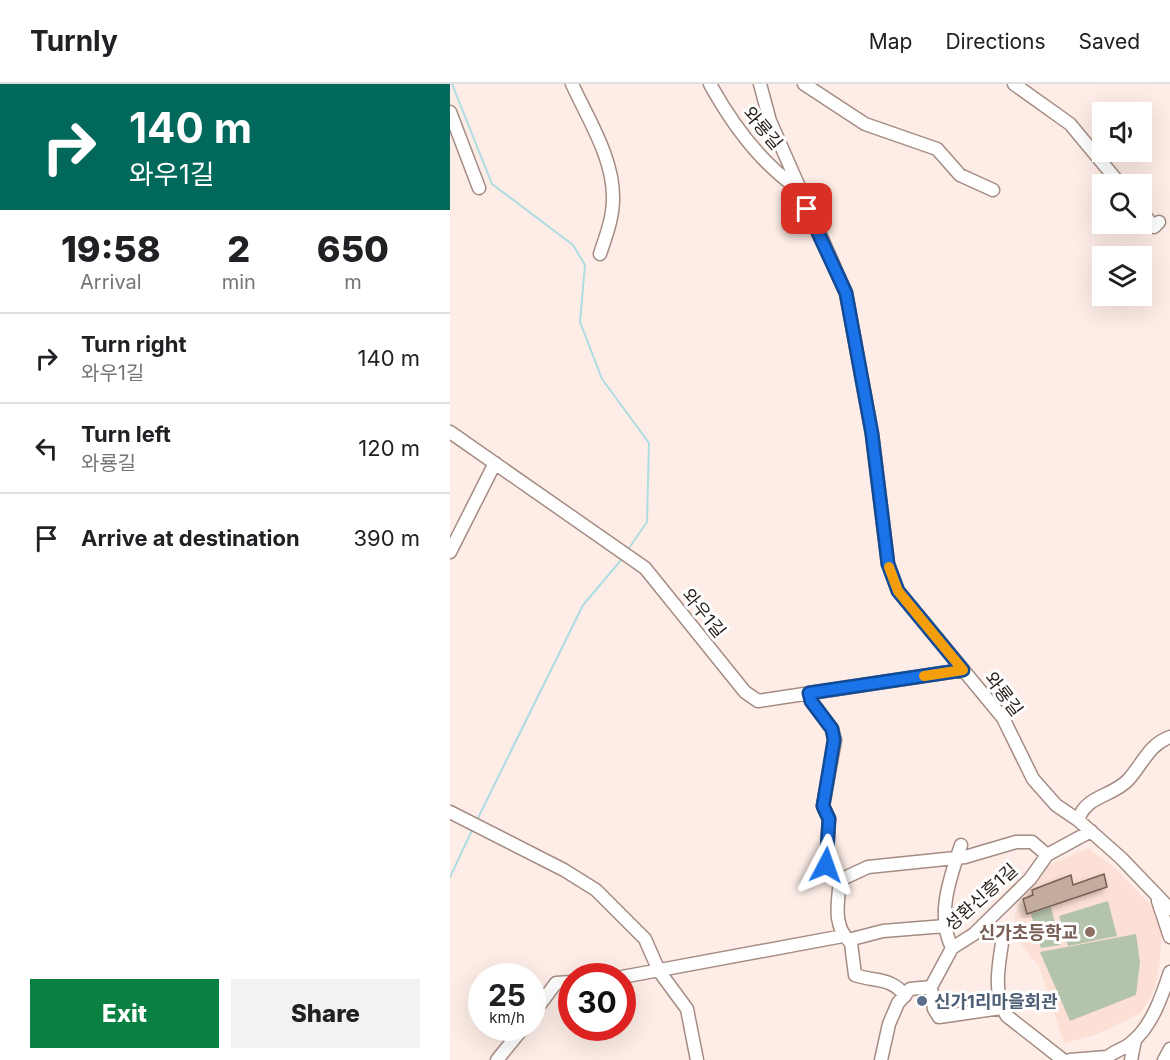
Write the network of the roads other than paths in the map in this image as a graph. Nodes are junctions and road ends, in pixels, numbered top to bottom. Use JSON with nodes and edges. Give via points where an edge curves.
{"nodes":[{"id":1,"x":572,"y":84,"type":"edge"},
{"id":2,"x":710,"y":84,"type":"edge"},
{"id":3,"x":759,"y":84,"type":"edge"},
{"id":4,"x":804,"y":84,"type":"edge"},
{"id":5,"x":1014,"y":84,"type":"edge"},
{"id":6,"x":450,"y":112,"type":"edge"},
{"id":7,"x":1112,"y":174,"type":"edge"},
{"id":8,"x":798,"y":188,"type":"junction"},
{"id":9,"x":479,"y":189,"type":"dead end"},
{"id":10,"x":993,"y":190,"type":"dead end"},
{"id":11,"x":1159,"y":222,"type":"dead end"},
{"id":12,"x":1152,"y":224,"type":"edge"},
{"id":13,"x":600,"y":254,"type":"dead end"},
{"id":14,"x":450,"y":432,"type":"edge"},
{"id":15,"x":495,"y":463,"type":"junction"},
{"id":16,"x":450,"y":552,"type":"edge"},
{"id":17,"x":963,"y":670,"type":"junction"},
{"id":18,"x":809,"y":693,"type":"junction"},
{"id":19,"x":1170,"y":737,"type":"edge"},
{"id":20,"x":450,"y":812,"type":"edge"},
{"id":21,"x":1078,"y":820,"type":"junction"},
{"id":22,"x":1091,"y":831,"type":"junction"},
{"id":23,"x":961,"y":845,"type":"dead end"},
{"id":24,"x":1047,"y":855,"type":"junction"},
{"id":25,"x":957,"y":858,"type":"junction"},
{"id":26,"x":840,"y":880,"type":"junction"},
{"id":27,"x":1161,"y":896,"type":"edge"},
{"id":28,"x":1170,"y":909,"type":"edge"},
{"id":29,"x":985,"y":923,"type":"junction"},
{"id":30,"x":945,"y":926,"type":"junction"},
{"id":31,"x":1170,"y":937,"type":"edge"},
{"id":32,"x":845,"y":938,"type":"junction"},
{"id":33,"x":952,"y":948,"type":"junction"},
{"id":34,"x":659,"y":971,"type":"junction"},
{"id":35,"x":1170,"y":972,"type":"edge"},
{"id":36,"x":636,"y":974,"type":"edge"},
{"id":37,"x":558,"y":983,"type":"edge"},
{"id":38,"x":931,"y":987,"type":"junction"},
{"id":39,"x":1167,"y":993,"type":"edge"},
{"id":40,"x":546,"y":996,"type":"edge"},
{"id":41,"x":905,"y":996,"type":"junction"},
{"id":42,"x":1001,"y":1008,"type":"junction"},
{"id":43,"x":1135,"y":1040,"type":"junction"},
{"id":44,"x":512,"y":1041,"type":"edge"},
{"id":45,"x":1170,"y":1049,"type":"edge"},
{"id":46,"x":1110,"y":1056,"type":"edge"},
{"id":47,"x":497,"y":1060,"type":"edge"},
{"id":48,"x":697,"y":1060,"type":"edge"},
{"id":49,"x":881,"y":1060,"type":"edge"},
{"id":50,"x":1063,"y":1060,"type":"edge"},
{"id":51,"x":1070,"y":1060,"type":"edge"},
{"id":52,"x":1090,"y":1060,"type":"edge"},
{"id":53,"x":1131,"y":1060,"type":"edge"},
{"id":54,"x":1164,"y":1060,"type":"edge"}],
"edges":[{"from":1,"to":13,"type":"street","via":[[609,169],[613,198]]},
{"from":2,"to":8,"type":"street","name":"와룡길","via":[[734,122],[780,177]]},
{"from":3,"to":8,"type":"street","name":"와룡길"},
{"from":4,"to":10,"type":"street","via":[[865,124],[937,149],[960,175]]},
{"from":5,"to":7,"type":"street","via":[[1070,124]]},
{"from":6,"to":9,"type":"street"},
{"from":8,"to":17,"type":"street","name":"와룡길","via":[[846,293],[872,434],[888,564],[898,591]]},
{"from":11,"to":12,"type":"street","via":[[1154,227]]},
{"from":14,"to":15,"type":"street","name":"와우1길"},
{"from":15,"to":16,"type":"street"},
{"from":15,"to":18,"type":"street","name":"와우1길","via":[[645,568],[745,692],[758,701]]},
{"from":17,"to":18,"type":"street","name":"와우1길"},
{"from":17,"to":21,"type":"street","name":"와룡길","via":[[1003,718],[1033,779],[1056,805]]},
{"from":18,"to":26,"type":"street","via":[[832,729],[834,740],[823,806],[829,819],[826,865]]},
{"from":19,"to":21,"type":"street","via":[[1158,741],[1127,782],[1092,800]]},
{"from":20,"to":34,"type":"street","via":[[596,890],[645,939]]},
{"from":21,"to":22,"type":"street","name":"와룡길"},
{"from":22,"to":24,"type":"street","name":"성환신흥1길"},
{"from":22,"to":27,"type":"street","name":"와룡길"},
{"from":23,"to":25,"type":"street"},
{"from":24,"to":25,"type":"street","via":[[1032,842],[1024,841]]},
{"from":24,"to":29,"type":"street","name":"성환신흥1길","via":[[1030,879]]},
{"from":25,"to":26,"type":"street","via":[[868,867]]},
{"from":25,"to":30,"type":"street","via":[[945,897]]},
{"from":26,"to":32,"type":"street","via":[[836,917]]},
{"from":27,"to":28,"type":"street","name":"와룡길"},
{"from":27,"to":31,"type":"street"},
{"from":29,"to":33,"type":"street","name":"성환신흥1길"},
{"from":29,"to":42,"type":"street","via":[[1003,937],[997,982]]},
{"from":30,"to":32,"type":"street"},
{"from":30,"to":33,"type":"street"},
{"from":32,"to":34,"type":"street"},
{"from":32,"to":41,"type":"street","via":[[851,943],[855,975],[888,981]]},
{"from":33,"to":38,"type":"street","name":"성환신흥1길"},
{"from":34,"to":36,"type":"street"},
{"from":34,"to":48,"type":"street","via":[[687,1009]]},
{"from":35,"to":39,"type":"street"},
{"from":37,"to":40,"type":"street"},
{"from":38,"to":41,"type":"street","via":[[910,989]]},
{"from":38,"to":42,"type":"street","via":[[934,1010],[939,1017]]},
{"from":39,"to":43,"type":"street"},
{"from":41,"to":49,"type":"street","via":[[889,1024]]},
{"from":42,"to":50,"type":"street"},
{"from":43,"to":46,"type":"street"},
{"from":43,"to":53,"type":"street"},
{"from":44,"to":47,"type":"street"},
{"from":45,"to":54,"type":"street"},
{"from":46,"to":52,"type":"street"},
{"from":46,"to":53,"type":"street","via":[[1126,1054]]},
{"from":51,"to":52,"type":"street"}]}
